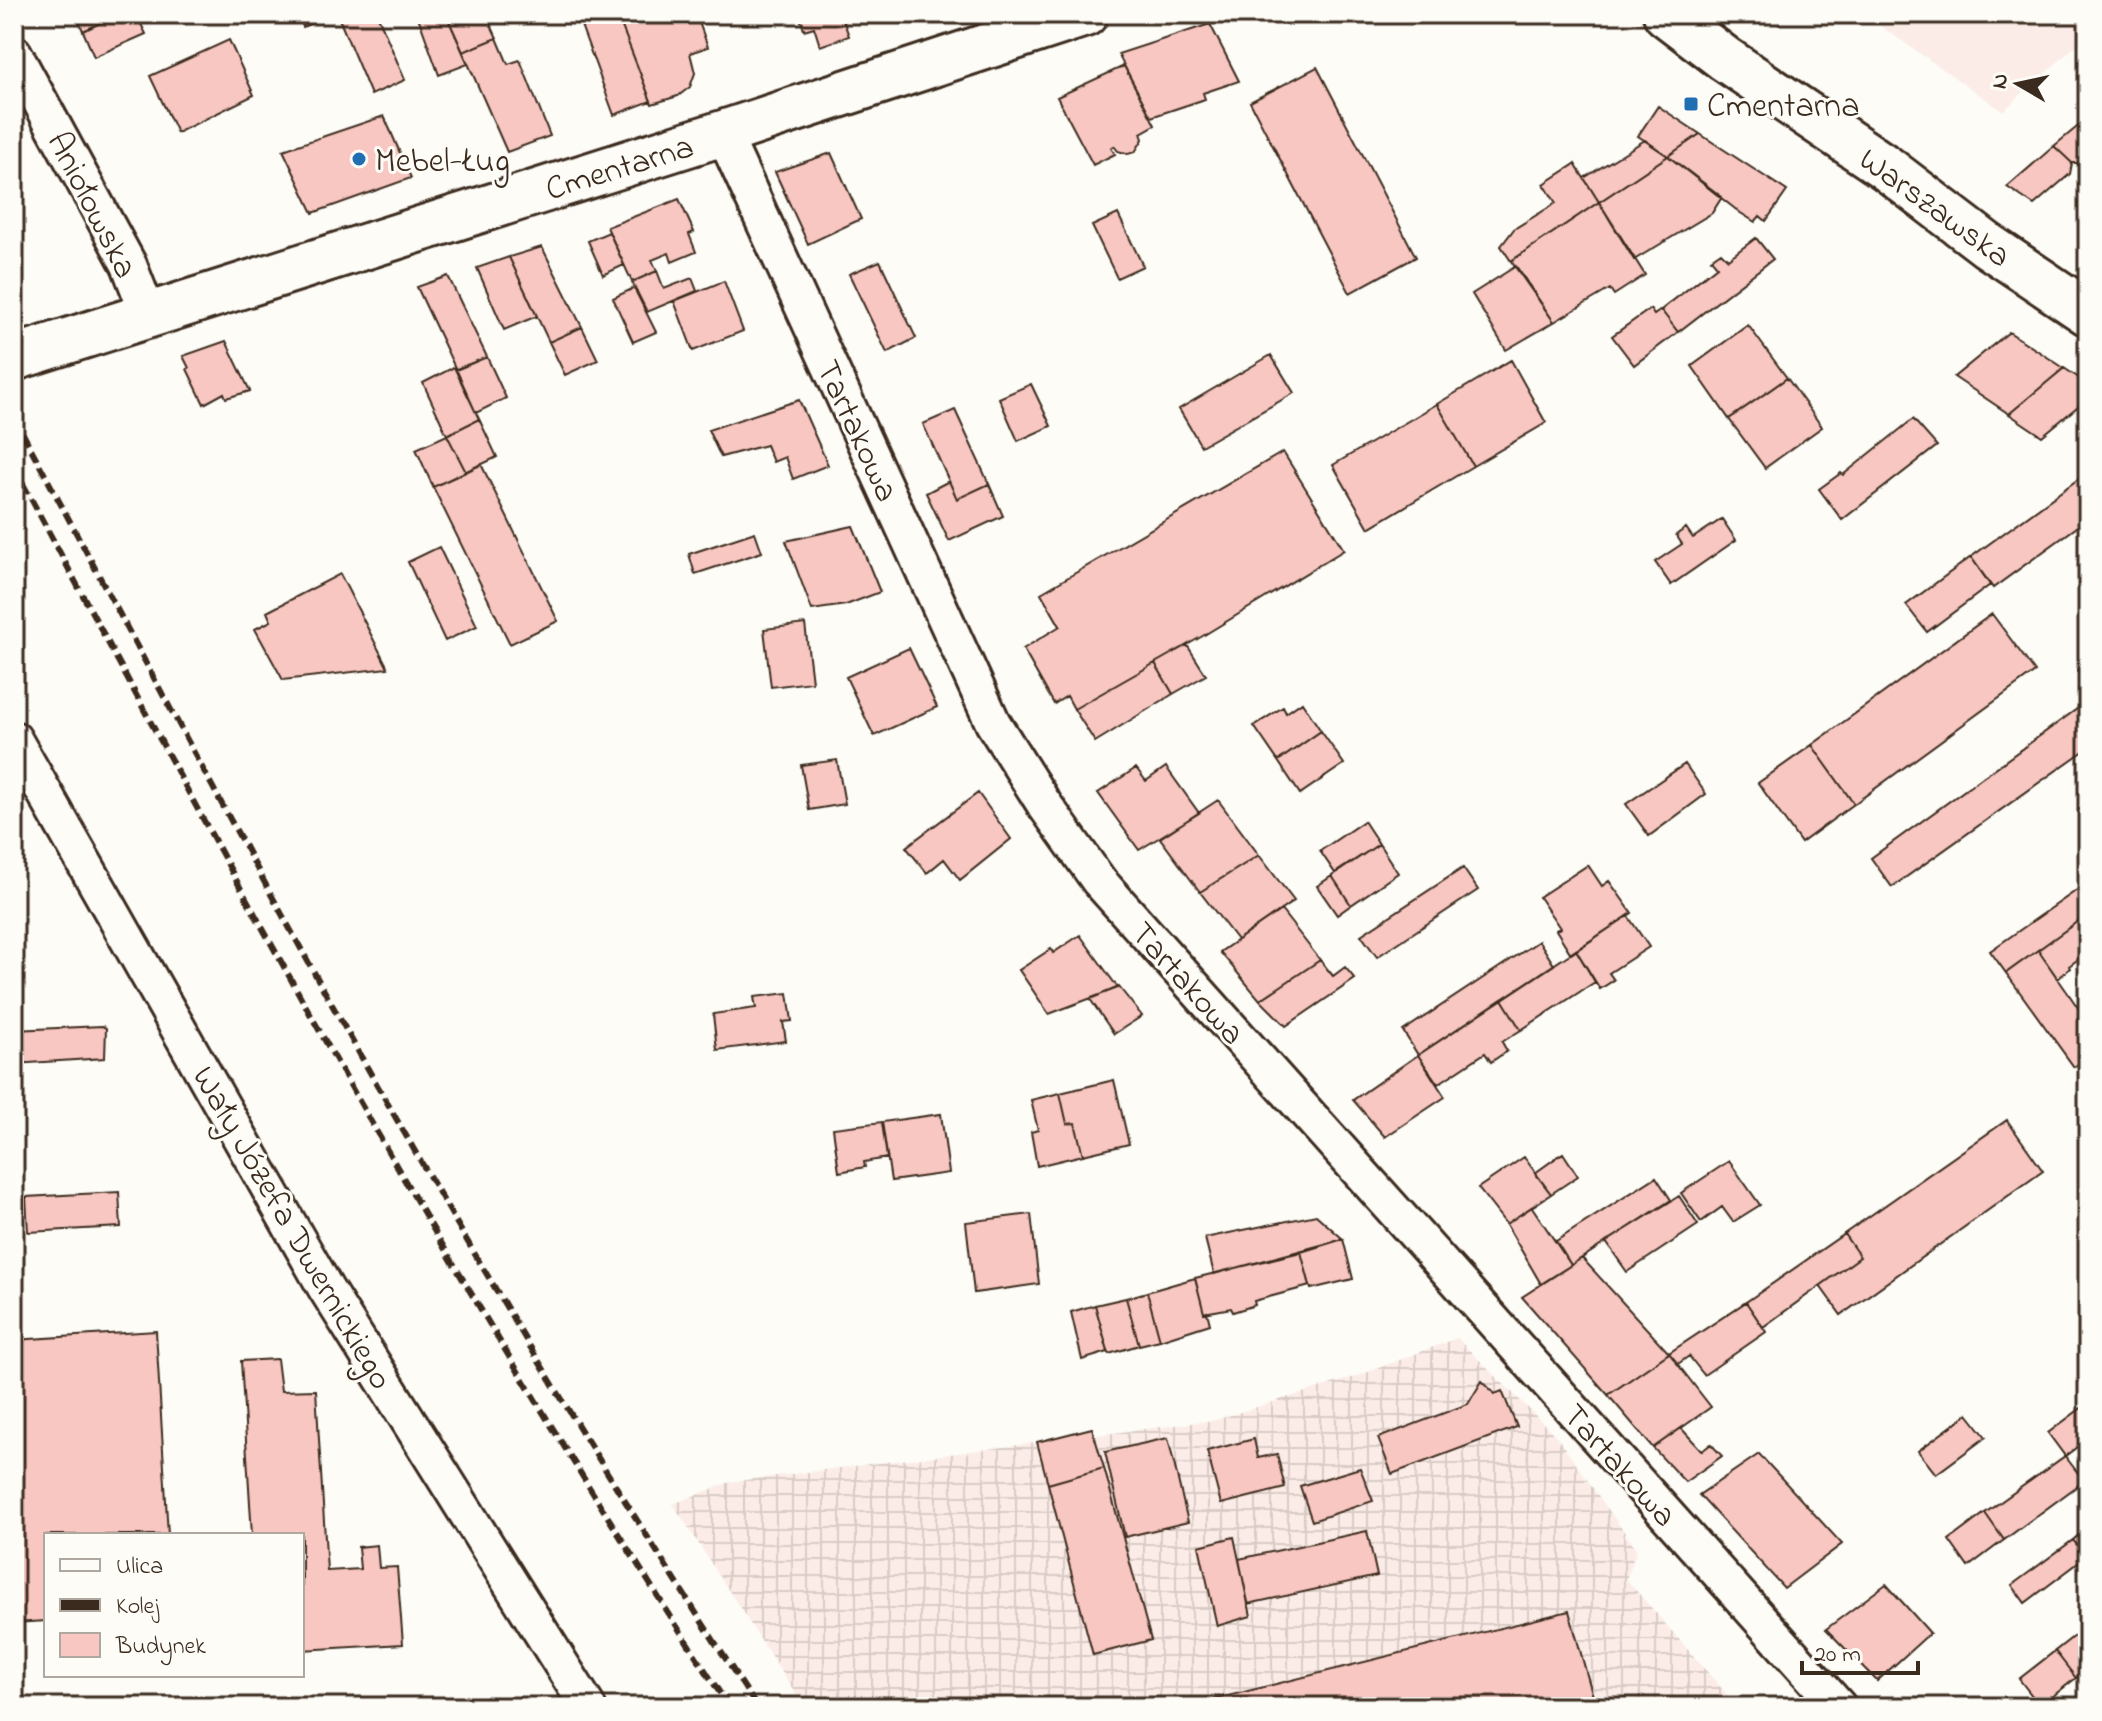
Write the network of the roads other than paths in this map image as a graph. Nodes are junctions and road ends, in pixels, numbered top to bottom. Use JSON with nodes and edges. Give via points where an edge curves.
{"nodes":[{"id":1,"x":1085,"y":14,"type":"edge"},
{"id":2,"x":1666,"y":14,"type":"edge"},
{"id":3,"x":14,"y":53,"type":"edge"},
{"id":4,"x":723,"y":133,"type":"junction"},
{"id":5,"x":2088,"y":313,"type":"edge"},
{"id":6,"x":148,"y":314,"type":"junction"},
{"id":7,"x":14,"y":358,"type":"edge"},
{"id":8,"x":14,"y":739,"type":"edge"},
{"id":9,"x":588,"y":1707,"type":"edge"},
{"id":10,"x":1839,"y":1707,"type":"edge"}],
"edges":[{"from":1,"to":4,"type":"street","name":"Cmentarna"},
{"from":2,"to":5,"type":"street","name":"Warszawska"},
{"from":3,"to":6,"type":"street","name":"Aniołowska","via":[[129,265]]},
{"from":4,"to":6,"type":"street","name":"Cmentarna"},
{"from":4,"to":10,"type":"street","name":"Tartakowa","via":[[993,723],[1044,804],[1099,881]]},
{"from":6,"to":7,"type":"street","name":"Cmentarna"},
{"from":8,"to":9,"type":"street","name":"Wały Józefa Dwernickiego","via":[[326,1289]]}]}
